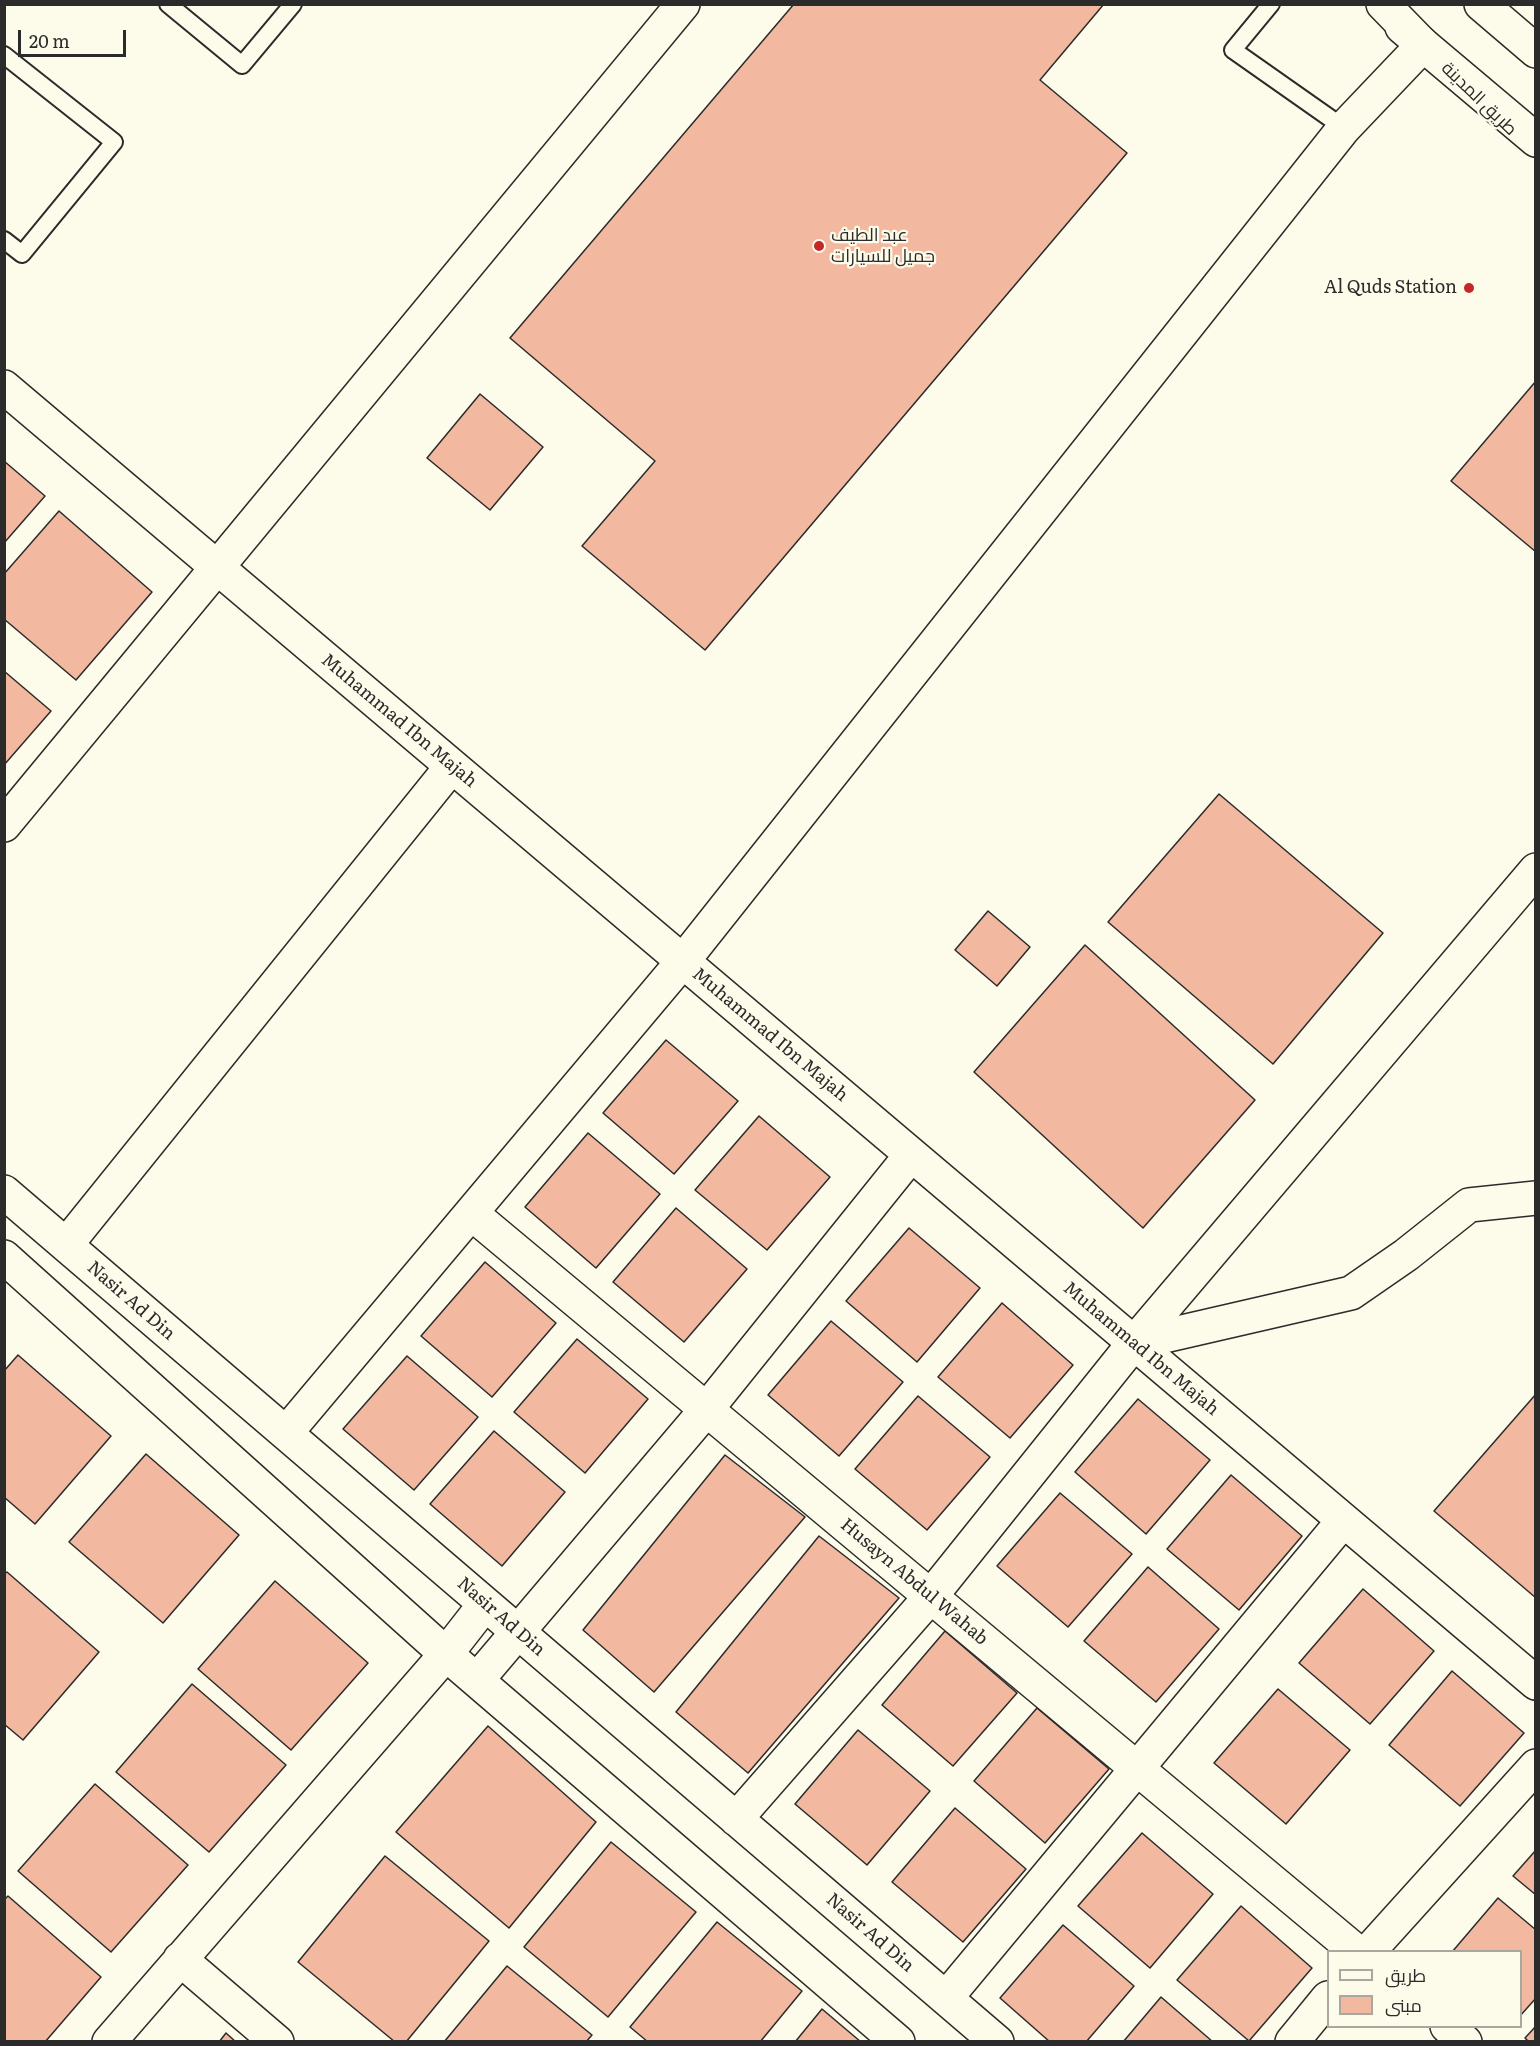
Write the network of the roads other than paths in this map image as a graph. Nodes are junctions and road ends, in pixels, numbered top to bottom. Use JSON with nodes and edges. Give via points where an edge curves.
{"nodes":[{"id":1,"x":168,"y":4,"type":"edge"},
{"id":2,"x":293,"y":4,"type":"edge"},
{"id":3,"x":683,"y":4,"type":"edge"},
{"id":4,"x":1271,"y":4,"type":"edge"},
{"id":5,"x":1375,"y":4,"type":"edge"},
{"id":6,"x":1383,"y":4,"type":"edge"},
{"id":7,"x":1481,"y":4,"type":"edge"},
{"id":8,"x":1424,"y":45,"type":"junction"},
{"id":9,"x":1536,"y":51,"type":"edge"},
{"id":10,"x":4,"y":55,"type":"edge"},
{"id":11,"x":1344,"y":128,"type":"junction"},
{"id":12,"x":1536,"y":140,"type":"edge"},
{"id":13,"x":1536,"y":153,"type":"edge"},
{"id":14,"x":4,"y":240,"type":"edge"},
{"id":15,"x":4,"y":387,"type":"edge"},
{"id":16,"x":217,"y":568,"type":"junction"},
{"id":17,"x":452,"y":766,"type":"junction"},
{"id":18,"x":4,"y":825,"type":"edge"},
{"id":19,"x":1536,"y":870,"type":"edge"},
{"id":20,"x":683,"y":962,"type":"junction"},
{"id":21,"x":911,"y":1155,"type":"junction"},
{"id":22,"x":4,"y":1192,"type":"edge"},
{"id":23,"x":1536,"y":1198,"type":"edge"},
{"id":24,"x":471,"y":1213,"type":"junction"},
{"id":25,"x":66,"y":1245,"type":"junction"},
{"id":26,"x":4,"y":1257,"type":"edge"},
{"id":27,"x":1134,"y":1343,"type":"junction"},
{"id":28,"x":706,"y":1410,"type":"junction"},
{"id":29,"x":286,"y":1433,"type":"junction"},
{"id":30,"x":1343,"y":1521,"type":"junction"},
{"id":31,"x":931,"y":1596,"type":"junction"},
{"id":32,"x":485,"y":1604,"type":"junction"},
{"id":33,"x":518,"y":1632,"type":"junction"},
{"id":34,"x":446,"y":1654,"type":"junction"},
{"id":35,"x":477,"y":1680,"type":"junction"},
{"id":36,"x":1536,"y":1683,"type":"edge"},
{"id":37,"x":1536,"y":1766,"type":"edge"},
{"id":38,"x":1137,"y":1769,"type":"junction"},
{"id":39,"x":736,"y":1818,"type":"junction"},
{"id":40,"x":1355,"y":1950,"type":"edge"},
{"id":41,"x":1370,"y":1950,"type":"edge"},
{"id":42,"x":180,"y":1959,"type":"junction"},
{"id":43,"x":946,"y":1998,"type":"junction"},
{"id":44,"x":1327,"y":2000,"type":"edge"},
{"id":45,"x":1449,"y":2028,"type":"edge"},
{"id":46,"x":109,"y":2042,"type":"edge"},
{"id":47,"x":277,"y":2042,"type":"edge"},
{"id":48,"x":898,"y":2042,"type":"edge"},
{"id":49,"x":996,"y":2042,"type":"edge"},
{"id":50,"x":1293,"y":2042,"type":"edge"},
{"id":51,"x":1465,"y":2042,"type":"edge"}],
"edges":[{"from":1,"to":2,"type":"lane","via":[[242,66]]},
{"from":3,"to":16,"type":"main road"},
{"from":4,"to":11,"type":"lane","via":[[1233,50]]},
{"from":5,"to":8,"type":"main road","name":"طريق المدينة"},
{"from":6,"to":8,"type":"main road"},
{"from":7,"to":9,"type":"main road"},
{"from":8,"to":11,"type":"main road"},
{"from":8,"to":12,"type":"main road","name":"طريق المدينة"},
{"from":8,"to":13,"type":"main road","name":"طريق المدينة"},
{"from":10,"to":14,"type":"lane","via":[[114,142],[22,254]]},
{"from":11,"to":20,"type":"main road"},
{"from":15,"to":16,"type":"main road","name":"Muhammad Ibn Majah"},
{"from":16,"to":17,"type":"main road","name":"Muhammad Ibn Majah"},
{"from":16,"to":18,"type":"main road"},
{"from":17,"to":20,"type":"main road","name":"Muhammad Ibn Majah"},
{"from":17,"to":25,"type":"main road"},
{"from":19,"to":27,"type":"main road"},
{"from":20,"to":21,"type":"main road","name":"Muhammad Ibn Majah"},
{"from":20,"to":24,"type":"main road"},
{"from":21,"to":27,"type":"main road","name":"Muhammad Ibn Majah"},
{"from":21,"to":28,"type":"main road"},
{"from":22,"to":25,"type":"main road","name":"Nasir Ad Din"},
{"from":23,"to":27,"type":"main road","via":[[1469,1205],[1351,1293]]},
{"from":24,"to":28,"type":"main road","name":"Husayn Abdul Wahab"},
{"from":24,"to":29,"type":"main road"},
{"from":25,"to":29,"type":"main road","name":"Nasir Ad Din"},
{"from":26,"to":34,"type":"main road"},
{"from":27,"to":30,"type":"main road","name":"Muhammad Ibn Majah"},
{"from":27,"to":31,"type":"main road"},
{"from":28,"to":31,"type":"main road","name":"Husayn Abdul Wahab"},
{"from":28,"to":33,"type":"main road"},
{"from":29,"to":32,"type":"main road","name":"Nasir Ad Din"},
{"from":30,"to":36,"type":"main road","name":"Muhammad Ibn Majah"},
{"from":30,"to":38,"type":"main road"},
{"from":31,"to":38,"type":"main road","name":"Husayn Abdul Wahab"},
{"from":31,"to":39,"type":"main road"},
{"from":32,"to":33,"type":"main road","name":"Nasir Ad Din"},
{"from":32,"to":34,"type":"main road"},
{"from":33,"to":35,"type":"main road"},
{"from":33,"to":39,"type":"main road","name":"Nasir Ad Din"},
{"from":34,"to":35,"type":"main road"},
{"from":34,"to":42,"type":"main road"},
{"from":35,"to":48,"type":"main road"},
{"from":37,"to":41,"type":"main road"},
{"from":38,"to":40,"type":"main road","name":"Husayn Abdul Wahab"},
{"from":38,"to":43,"type":"main road"},
{"from":39,"to":43,"type":"main road","name":"Nasir Ad Din"},
{"from":42,"to":46,"type":"main road"},
{"from":42,"to":47,"type":"main road"},
{"from":43,"to":49,"type":"main road","name":"Nasir Ad Din"},
{"from":44,"to":50,"type":"main road"},
{"from":45,"to":51,"type":"main road"}]}
